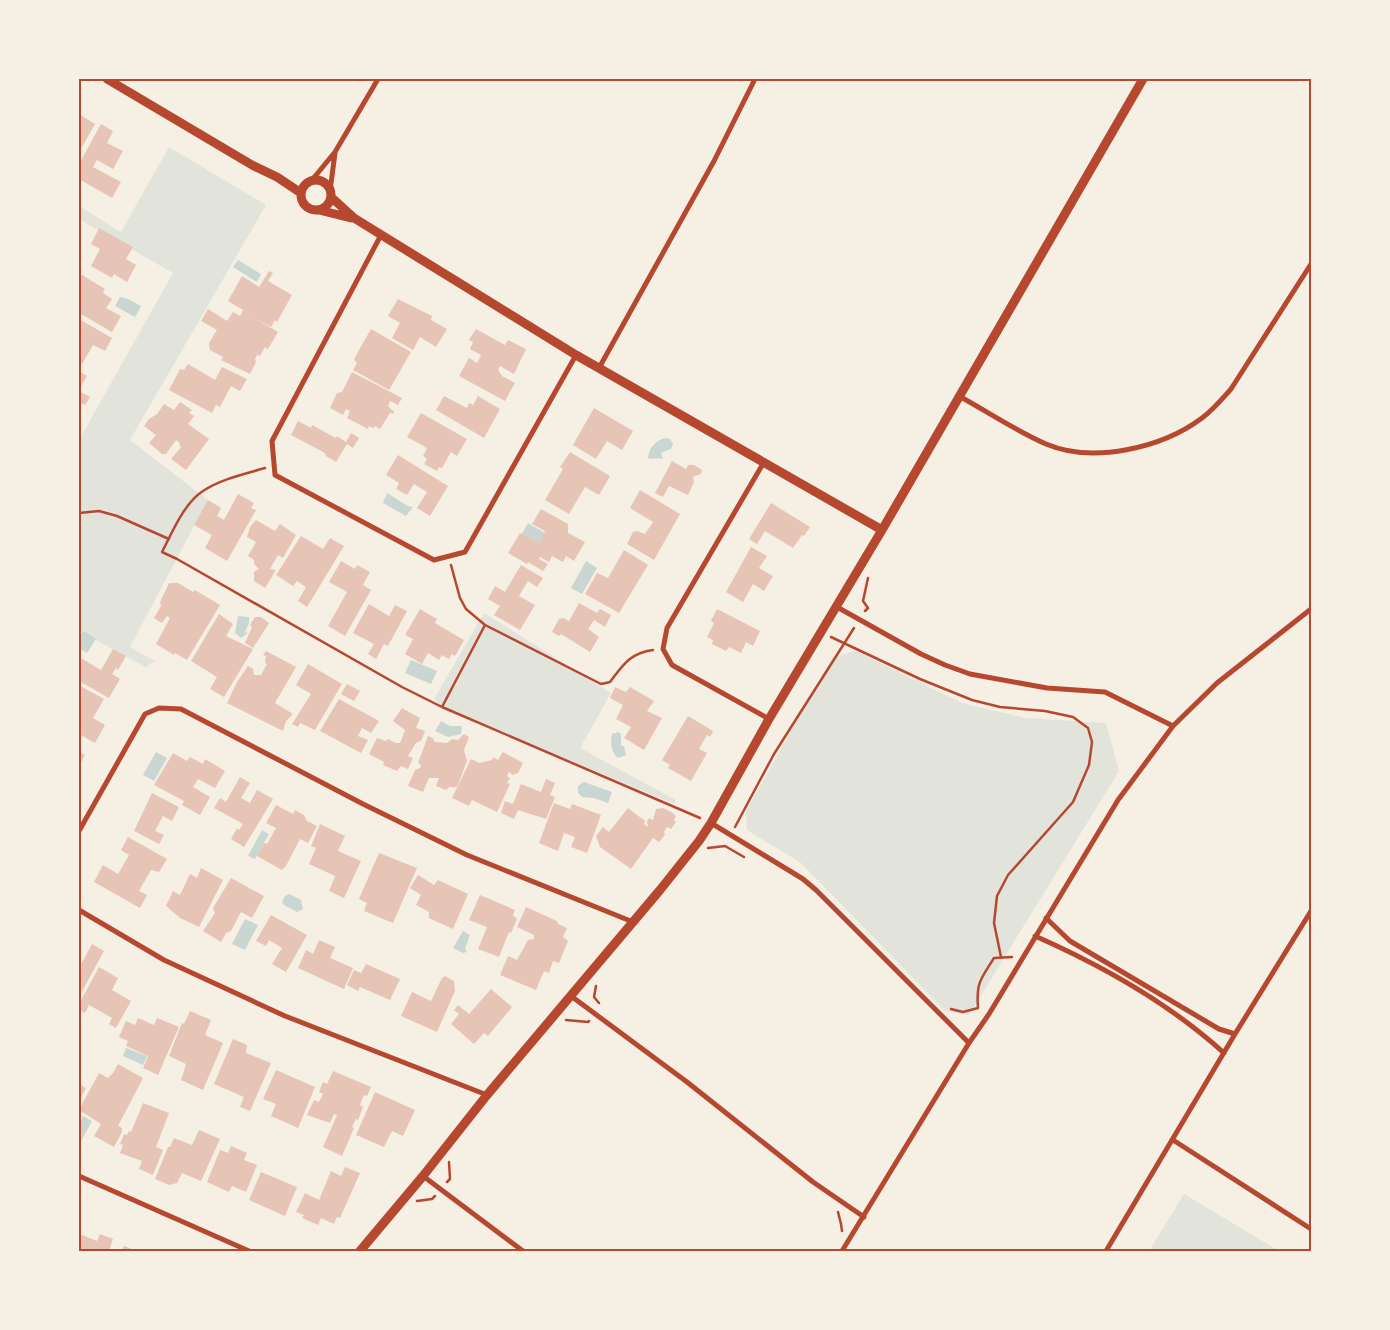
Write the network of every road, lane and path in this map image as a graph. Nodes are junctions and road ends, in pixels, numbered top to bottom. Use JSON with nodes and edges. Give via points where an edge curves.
{"nodes":[{"id":1,"x":106,"y":79,"type":"edge"},
{"id":2,"x":378,"y":79,"type":"edge"},
{"id":3,"x":755,"y":79,"type":"edge"},
{"id":4,"x":1143,"y":79,"type":"edge"},
{"id":5,"x":335,"y":152,"type":"junction"},
{"id":6,"x":277,"y":177,"type":"junction"},
{"id":7,"x":309,"y":181,"type":"junction"},
{"id":8,"x":300,"y":192,"type":"junction"},
{"id":9,"x":331,"y":194,"type":"junction"},
{"id":10,"x":319,"y":210,"type":"junction"},
{"id":11,"x":354,"y":218,"type":"junction"},
{"id":12,"x":381,"y":236,"type":"junction"},
{"id":13,"x":1311,"y":264,"type":"edge"},
{"id":14,"x":576,"y":356,"type":"junction"},
{"id":15,"x":599,"y":368,"type":"junction"},
{"id":16,"x":960,"y":396,"type":"junction"},
{"id":17,"x":764,"y":462,"type":"junction"},
{"id":18,"x":274,"y":466,"type":"junction"},
{"id":19,"x":79,"y":513,"type":"edge"},
{"id":20,"x":882,"y":530,"type":"junction"},
{"id":21,"x":169,"y":539,"type":"junction"},
{"id":22,"x":454,"y":576,"type":"dead end"},
{"id":23,"x":868,"y":578,"type":"dead end"},
{"id":24,"x":837,"y":607,"type":"junction"},
{"id":25,"x":1311,"y":609,"type":"edge"},
{"id":26,"x":859,"y":621,"type":"junction"},
{"id":27,"x":485,"y":624,"type":"junction"},
{"id":28,"x":843,"y":643,"type":"junction"},
{"id":29,"x":663,"y":649,"type":"junction"},
{"id":30,"x":442,"y":707,"type":"junction"},
{"id":31,"x":768,"y":720,"type":"junction"},
{"id":32,"x":1173,"y":726,"type":"junction"},
{"id":33,"x":710,"y":823,"type":"junction"},
{"id":34,"x":736,"y":825,"type":"junction"},
{"id":35,"x":742,"y":829,"type":"dead end"},
{"id":36,"x":79,"y":831,"type":"edge"},
{"id":37,"x":731,"y":835,"type":"junction"},
{"id":38,"x":725,"y":846,"type":"junction"},
{"id":39,"x":708,"y":848,"type":"dead end"},
{"id":40,"x":749,"y":860,"type":"dead end"},
{"id":41,"x":79,"y":910,"type":"edge"},
{"id":42,"x":1311,"y":911,"type":"edge"},
{"id":43,"x":1046,"y":918,"type":"junction"},
{"id":44,"x":634,"y":922,"type":"junction"},
{"id":45,"x":1035,"y":936,"type":"junction"},
{"id":46,"x":1001,"y":957,"type":"junction"},
{"id":47,"x":1020,"y":962,"type":"junction"},
{"id":48,"x":597,"y":979,"type":"dead end"},
{"id":49,"x":570,"y":996,"type":"junction"},
{"id":50,"x":945,"y":1003,"type":"dead end"},
{"id":51,"x":595,"y":1014,"type":"junction"},
{"id":52,"x":560,"y":1027,"type":"dead end"},
{"id":53,"x":1235,"y":1034,"type":"junction"},
{"id":54,"x":969,"y":1043,"type":"junction"},
{"id":55,"x":1224,"y":1053,"type":"junction"},
{"id":56,"x":486,"y":1095,"type":"junction"},
{"id":57,"x":1173,"y":1140,"type":"junction"},
{"id":58,"x":449,"y":1162,"type":"dead end"},
{"id":59,"x":79,"y":1176,"type":"edge"},
{"id":60,"x":423,"y":1176,"type":"junction"},
{"id":61,"x":441,"y":1189,"type":"junction"},
{"id":62,"x":412,"y":1206,"type":"dead end"},
{"id":63,"x":864,"y":1216,"type":"junction"},
{"id":64,"x":1311,"y":1229,"type":"edge"},
{"id":65,"x":249,"y":1251,"type":"edge"},
{"id":66,"x":360,"y":1251,"type":"edge"},
{"id":67,"x":523,"y":1251,"type":"edge"},
{"id":68,"x":842,"y":1251,"type":"edge"},
{"id":69,"x":1106,"y":1251,"type":"edge"}],
"edges":[{"from":1,"to":6,"type":"street"},
{"from":2,"to":5,"type":"street"},
{"from":3,"to":15,"type":"street","via":[[714,161]]},
{"from":4,"to":16,"type":"street"},
{"from":5,"to":7,"type":"street"},
{"from":5,"to":9,"type":"street"},
{"from":6,"to":7,"type":"street"},
{"from":6,"to":8,"type":"street"},
{"from":7,"to":8,"type":"street"},
{"from":7,"to":9,"type":"street","via":[[323,182]]},
{"from":8,"to":10,"type":"street","via":[[303,204]]},
{"from":9,"to":10,"type":"street","via":[[329,202]]},
{"from":9,"to":11,"type":"street"},
{"from":10,"to":11,"type":"street"},
{"from":11,"to":12,"type":"street"},
{"from":12,"to":14,"type":"street"},
{"from":12,"to":18,"type":"street","via":[[272,441]]},
{"from":13,"to":16,"type":"street","via":[[1231,388],[1203,418],[1169,437],[1119,451],[1086,452],[1058,448]]},
{"from":14,"to":15,"type":"street"},
{"from":14,"to":18,"type":"street","via":[[465,552],[434,560],[275,475]]},
{"from":15,"to":17,"type":"street"},
{"from":16,"to":20,"type":"street"},
{"from":17,"to":20,"type":"street"},
{"from":17,"to":29,"type":"street","via":[[667,628]]},
{"from":18,"to":21,"type":"path","via":[[220,482],[202,491],[184,511]]},
{"from":19,"to":21,"type":"path","via":[[98,511],[118,516]]},
{"from":20,"to":24,"type":"street"},
{"from":21,"to":30,"type":"path","via":[[162,552]]},
{"from":22,"to":27,"type":"path","via":[[466,608]]},
{"from":23,"to":26,"type":"path","via":[[863,600],[868,608]]},
{"from":24,"to":26,"type":"street"},
{"from":24,"to":31,"type":"street"},
{"from":25,"to":32,"type":"street","via":[[1217,683]]},
{"from":26,"to":28,"type":"path"},
{"from":26,"to":32,"type":"street","via":[[921,654],[970,674],[1047,688],[1105,692]]},
{"from":27,"to":29,"type":"path","via":[[601,684],[610,682],[626,660],[644,652]]},
{"from":27,"to":30,"type":"path"},
{"from":28,"to":34,"type":"path","via":[[774,754]]},
{"from":28,"to":46,"type":"path","via":[[972,700],[1073,717],[1088,728],[1092,742],[1089,765],[1073,802],[1008,875],[997,896],[994,923]]},
{"from":29,"to":31,"type":"street","via":[[672,665]]},
{"from":30,"to":33,"type":"path"},
{"from":31,"to":33,"type":"street"},
{"from":32,"to":43,"type":"street","via":[[1118,800]]},
{"from":33,"to":37,"type":"street"},
{"from":33,"to":44,"type":"street","via":[[681,865]]},
{"from":34,"to":35,"type":"path"},
{"from":34,"to":37,"type":"path"},
{"from":36,"to":44,"type":"street","via":[[145,714],[159,708],[181,709],[467,855]]},
{"from":37,"to":38,"type":"path"},
{"from":37,"to":54,"type":"street","via":[[816,890]]},
{"from":38,"to":39,"type":"path"},
{"from":38,"to":40,"type":"path"},
{"from":41,"to":56,"type":"street","via":[[164,960],[285,1016]]},
{"from":42,"to":53,"type":"street"},
{"from":43,"to":45,"type":"street"},
{"from":43,"to":53,"type":"street","via":[[1070,940],[1212,1024]]},
{"from":44,"to":49,"type":"street"},
{"from":45,"to":47,"type":"street"},
{"from":45,"to":55,"type":"street","via":[[1094,964],[1160,1004]]},
{"from":46,"to":47,"type":"path","via":[[1011,956]]},
{"from":46,"to":50,"type":"path","via":[[994,958],[983,975],[977,989],[978,1008],[963,1012],[952,1010]]},
{"from":47,"to":54,"type":"street"},
{"from":48,"to":51,"type":"path","via":[[594,997],[602,1006]]},
{"from":49,"to":51,"type":"street"},
{"from":49,"to":56,"type":"street"},
{"from":51,"to":52,"type":"path","via":[[588,1022],[566,1020]]},
{"from":51,"to":63,"type":"street","via":[[813,1182]]},
{"from":53,"to":55,"type":"street"},
{"from":54,"to":63,"type":"street"},
{"from":55,"to":57,"type":"street"},
{"from":56,"to":60,"type":"street"},
{"from":57,"to":64,"type":"street"},
{"from":57,"to":69,"type":"street"},
{"from":58,"to":61,"type":"path","via":[[450,1179]]},
{"from":59,"to":65,"type":"street"},
{"from":60,"to":61,"type":"street"},
{"from":60,"to":66,"type":"street"},
{"from":61,"to":62,"type":"path","via":[[432,1199],[418,1200]]},
{"from":61,"to":67,"type":"street"},
{"from":63,"to":68,"type":"street"}]}
